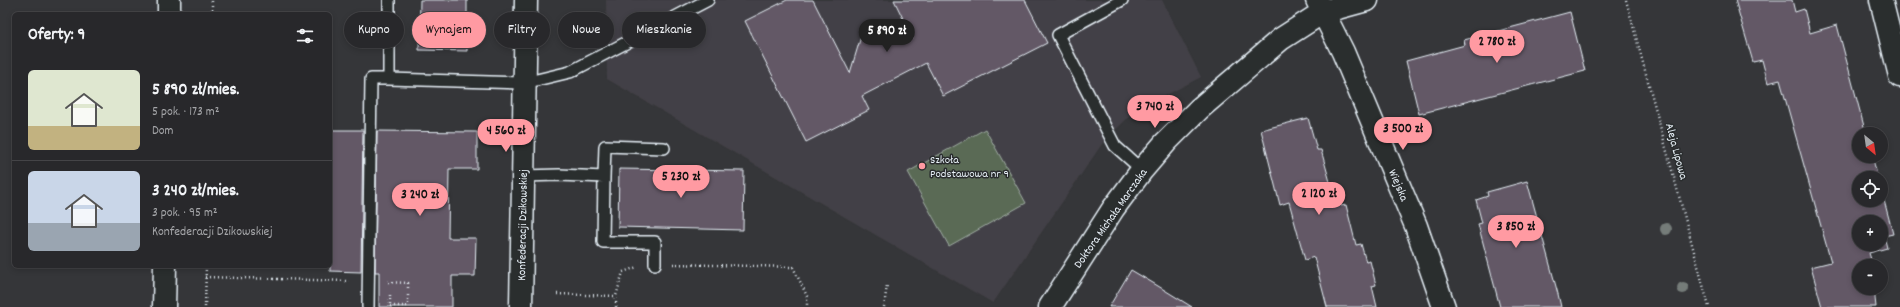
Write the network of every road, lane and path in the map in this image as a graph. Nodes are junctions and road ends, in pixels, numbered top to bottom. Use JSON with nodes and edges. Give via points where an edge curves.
{"nodes":[{"id":1,"x":169,"y":0,"type":"edge"},
{"id":2,"x":212,"y":0,"type":"edge"},
{"id":3,"x":389,"y":0,"type":"edge"},
{"id":4,"x":526,"y":0,"type":"edge"},
{"id":5,"x":708,"y":0,"type":"edge"},
{"id":6,"x":1122,"y":0,"type":"edge"},
{"id":7,"x":1367,"y":0,"type":"edge"},
{"id":8,"x":1626,"y":0,"type":"edge"},
{"id":9,"x":1881,"y":0,"type":"edge"},
{"id":10,"x":1320,"y":6,"type":"edge"},
{"id":11,"x":169,"y":12,"type":"edge"},
{"id":12,"x":212,"y":12,"type":"edge"},
{"id":13,"x":1900,"y":76,"type":"edge"},
{"id":14,"x":389,"y":79,"type":"junction"},
{"id":15,"x":524,"y":83,"type":"junction"},
{"id":16,"x":664,"y":148,"type":"dead end"},
{"id":17,"x":1142,"y":170,"type":"junction"},
{"id":18,"x":523,"y":176,"type":"junction"},
{"id":19,"x":604,"y":177,"type":"junction"},
{"id":20,"x":655,"y":264,"type":"junction"},
{"id":21,"x":165,"y":268,"type":"edge"},
{"id":22,"x":206,"y":268,"type":"edge"},
{"id":23,"x":205,"y":277,"type":"junction"},
{"id":24,"x":368,"y":281,"type":"junction"},
{"id":25,"x":393,"y":282,"type":"dead end"},
{"id":26,"x":887,"y":285,"type":"dead end"},
{"id":27,"x":557,"y":294,"type":"dead end"},
{"id":28,"x":390,"y":295,"type":"dead end"},
{"id":29,"x":616,"y":296,"type":"junction"},
{"id":30,"x":164,"y":307,"type":"edge"},
{"id":31,"x":205,"y":307,"type":"edge"},
{"id":32,"x":368,"y":307,"type":"edge"},
{"id":33,"x":390,"y":307,"type":"edge"},
{"id":34,"x":521,"y":307,"type":"edge"},
{"id":35,"x":616,"y":307,"type":"edge"},
{"id":36,"x":807,"y":307,"type":"edge"},
{"id":37,"x":884,"y":307,"type":"edge"},
{"id":38,"x":1050,"y":307,"type":"edge"},
{"id":39,"x":1444,"y":307,"type":"edge"},
{"id":40,"x":1709,"y":307,"type":"edge"}],
"edges":[{"from":1,"to":11,"type":"street"},
{"from":2,"to":12,"type":"path"},
{"from":3,"to":14,"type":"lane"},
{"from":4,"to":15,"type":"street","name":"Konfederacji Dzikowskiej"},
{"from":5,"to":15,"type":"lane","via":[[570,72]]},
{"from":6,"to":17,"type":"lane","via":[[1058,35],[1116,146]]},
{"from":7,"to":10,"type":"street","name":"Doktora Michała Marczaka"},
{"from":8,"to":40,"type":"path","name":"Aleja Lipowa"},
{"from":9,"to":13,"type":"street"},
{"from":10,"to":17,"type":"street","name":"Doktora Michała Marczaka","via":[[1236,76],[1166,142]]},
{"from":10,"to":39,"type":"street","name":"Wiejska","via":[[1343,52],[1416,226]]},
{"from":14,"to":15,"type":"lane"},
{"from":14,"to":24,"type":"lane","via":[[371,79]]},
{"from":15,"to":18,"type":"street","name":"Konfederacji Dzikowskiej"},
{"from":16,"to":19,"type":"lane","via":[[605,146]]},
{"from":17,"to":38,"type":"street","name":"Doktora Michała Marczaka","via":[[1113,209]]},
{"from":18,"to":19,"type":"lane"},
{"from":18,"to":34,"type":"street","name":"Konfederacji Dzikowskiej"},
{"from":19,"to":20,"type":"lane","via":[[603,242],[655,242]]},
{"from":20,"to":29,"type":"path","via":[[646,264],[623,272]]},
{"from":20,"to":36,"type":"path","via":[[793,267],[807,296]]},
{"from":21,"to":30,"type":"street"},
{"from":22,"to":23,"type":"path"},
{"from":23,"to":24,"type":"path"},
{"from":23,"to":31,"type":"path"},
{"from":24,"to":32,"type":"lane"},
{"from":25,"to":33,"type":"path","via":[[408,283],[408,306]]},
{"from":26,"to":37,"type":"path"},
{"from":27,"to":29,"type":"path"},
{"from":28,"to":33,"type":"path"},
{"from":29,"to":35,"type":"path"}]}
